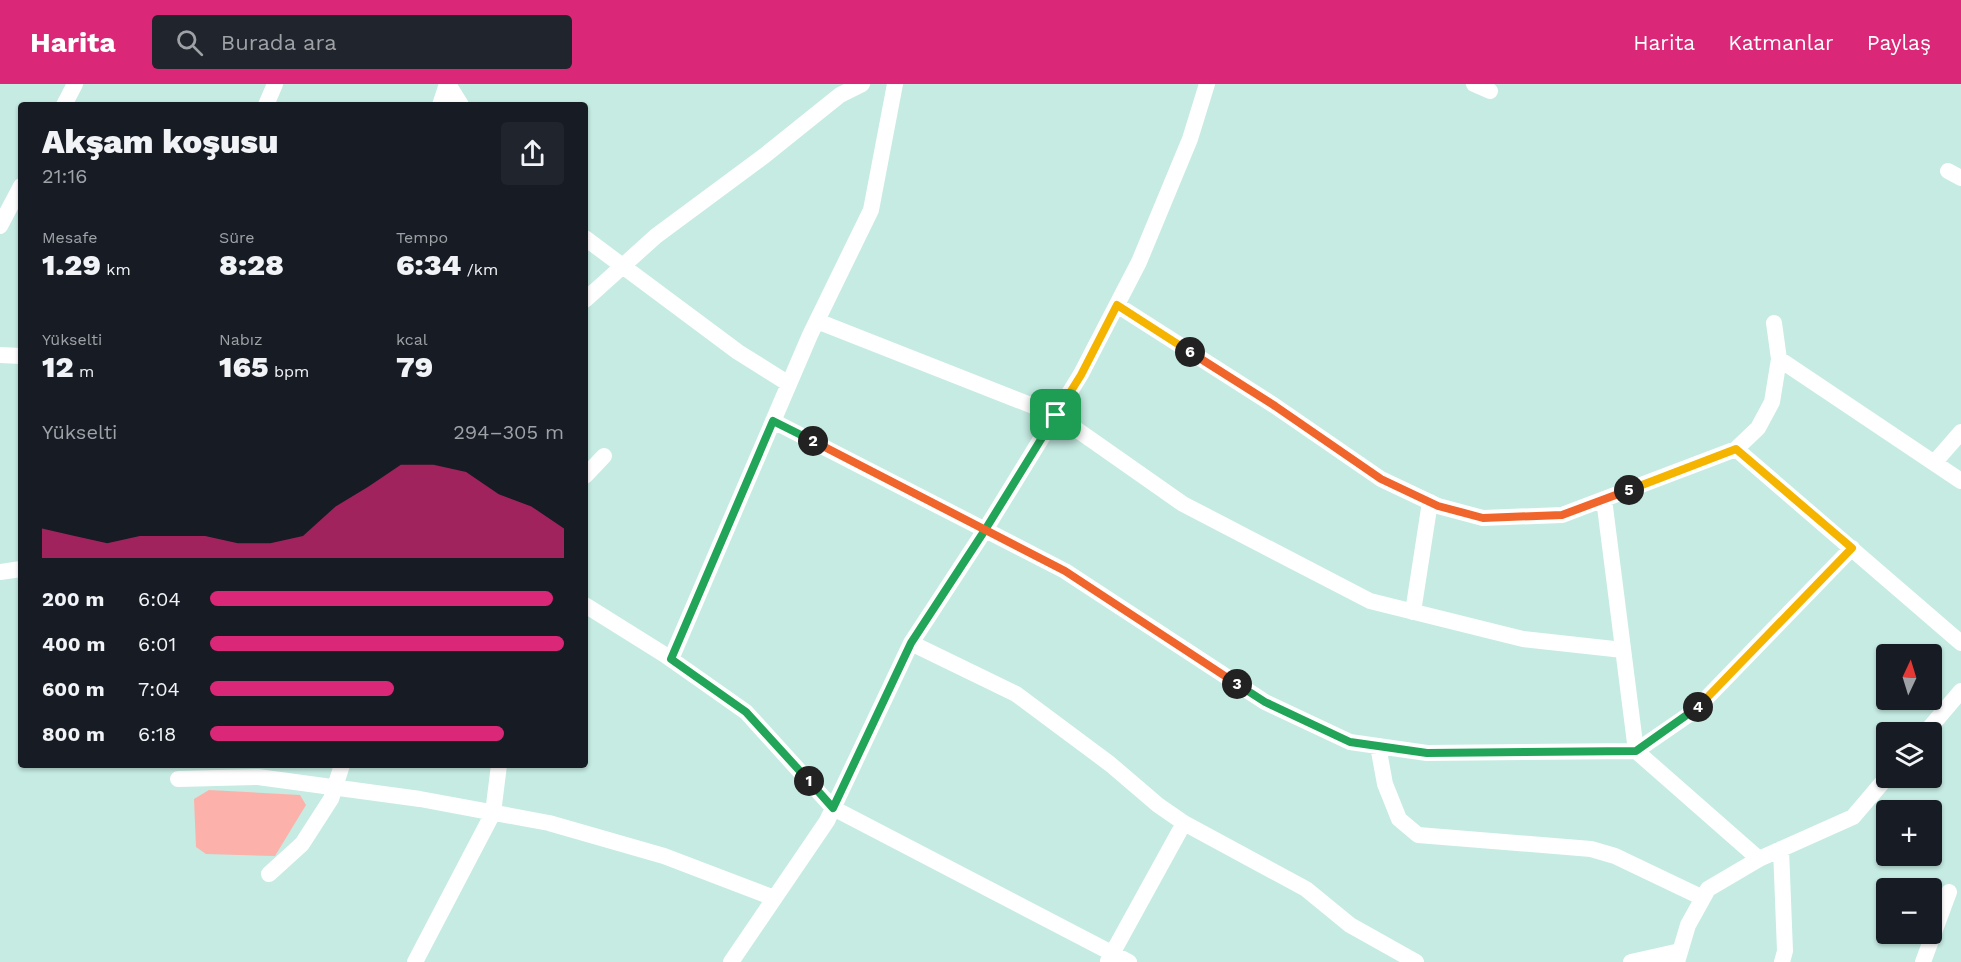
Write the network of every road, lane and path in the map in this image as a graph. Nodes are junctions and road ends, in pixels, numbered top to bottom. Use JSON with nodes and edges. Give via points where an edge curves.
{"nodes":[{"id":1,"x":75,"y":84,"type":"edge"},
{"id":2,"x":275,"y":84,"type":"edge"},
{"id":3,"x":448,"y":84,"type":"edge"},
{"id":4,"x":862,"y":84,"type":"edge"},
{"id":5,"x":895,"y":84,"type":"edge"},
{"id":6,"x":1207,"y":84,"type":"edge"},
{"id":7,"x":66,"y":102,"type":"edge"},
{"id":8,"x":267,"y":102,"type":"edge"},
{"id":9,"x":441,"y":102,"type":"edge"},
{"id":10,"x":459,"y":102,"type":"edge"},
{"id":11,"x":18,"y":192,"type":"edge"},
{"id":12,"x":0,"y":226,"type":"edge"},
{"id":13,"x":588,"y":240,"type":"edge"},
{"id":14,"x":622,"y":267,"type":"junction"},
{"id":15,"x":588,"y":297,"type":"edge"},
{"id":16,"x":1117,"y":305,"type":"junction"},
{"id":17,"x":817,"y":321,"type":"junction"},
{"id":18,"x":1773,"y":323,"type":"dead end"},
{"id":19,"x":0,"y":355,"type":"edge"},
{"id":20,"x":18,"y":356,"type":"edge"},
{"id":21,"x":1779,"y":359,"type":"junction"},
{"id":22,"x":789,"y":384,"type":"junction"},
{"id":23,"x":1056,"y":415,"type":"junction"},
{"id":24,"x":773,"y":421,"type":"junction"},
{"id":25,"x":1961,"y":432,"type":"edge"},
{"id":26,"x":1736,"y":449,"type":"junction"},
{"id":27,"x":604,"y":456,"type":"dead end"},
{"id":28,"x":1934,"y":463,"type":"junction"},
{"id":29,"x":588,"y":473,"type":"edge"},
{"id":30,"x":1961,"y":480,"type":"edge"},
{"id":31,"x":1604,"y":499,"type":"junction"},
{"id":32,"x":1430,"y":502,"type":"junction"},
{"id":33,"x":985,"y":530,"type":"junction"},
{"id":34,"x":1852,"y":548,"type":"junction"},
{"id":35,"x":18,"y":569,"type":"edge"},
{"id":36,"x":0,"y":572,"type":"edge"},
{"id":37,"x":588,"y":607,"type":"edge"},
{"id":38,"x":1413,"y":612,"type":"junction"},
{"id":39,"x":911,"y":643,"type":"junction"},
{"id":40,"x":1961,"y":643,"type":"edge"},
{"id":41,"x":1623,"y":650,"type":"junction"},
{"id":42,"x":671,"y":659,"type":"junction"},
{"id":43,"x":1961,"y":691,"type":"edge"},
{"id":44,"x":1935,"y":722,"type":"edge"},
{"id":45,"x":1378,"y":746,"type":"junction"},
{"id":46,"x":1636,"y":751,"type":"junction"},
{"id":47,"x":341,"y":768,"type":"edge"},
{"id":48,"x":499,"y":768,"type":"edge"},
{"id":49,"x":178,"y":778,"type":"edge"},
{"id":50,"x":334,"y":788,"type":"junction"},
{"id":51,"x":1878,"y":788,"type":"edge"},
{"id":52,"x":833,"y":808,"type":"junction"},
{"id":53,"x":493,"y":813,"type":"junction"},
{"id":54,"x":1184,"y":823,"type":"junction"},
{"id":55,"x":1781,"y":849,"type":"junction"},
{"id":56,"x":1759,"y":859,"type":"junction"},
{"id":57,"x":269,"y":874,"type":"dead end"},
{"id":58,"x":1949,"y":892,"type":"dead end"},
{"id":59,"x":774,"y":898,"type":"junction"},
{"id":60,"x":1703,"y":898,"type":"junction"},
{"id":61,"x":1678,"y":956,"type":"edge"},
{"id":62,"x":1110,"y":957,"type":"edge"},
{"id":63,"x":415,"y":962,"type":"edge"},
{"id":64,"x":731,"y":962,"type":"edge"},
{"id":65,"x":1129,"y":962,"type":"edge"},
{"id":66,"x":1416,"y":962,"type":"edge"},
{"id":67,"x":1631,"y":962,"type":"edge"},
{"id":68,"x":1782,"y":962,"type":"edge"},
{"id":69,"x":1923,"y":962,"type":"edge"}],
"edges":[{"from":1,"to":7,"type":"street"},
{"from":2,"to":8,"type":"street"},
{"from":3,"to":9,"type":"street"},
{"from":3,"to":10,"type":"street"},
{"from":4,"to":14,"type":"street","via":[[840,95],[656,236]]},
{"from":5,"to":17,"type":"street","via":[[871,210]]},
{"from":6,"to":16,"type":"street","via":[[1190,140]]},
{"from":11,"to":12,"type":"street"},
{"from":13,"to":14,"type":"street"},
{"from":14,"to":15,"type":"street"},
{"from":14,"to":22,"type":"street","via":[[738,352]]},
{"from":16,"to":23,"type":"street"},
{"from":16,"to":32,"type":"street","via":[[1381,479]]},
{"from":17,"to":22,"type":"street"},
{"from":17,"to":23,"type":"street"},
{"from":18,"to":21,"type":"street"},
{"from":19,"to":20,"type":"street"},
{"from":21,"to":26,"type":"street","via":[[1772,402],[1758,428]]},
{"from":21,"to":28,"type":"street"},
{"from":22,"to":24,"type":"street"},
{"from":23,"to":33,"type":"street"},
{"from":23,"to":38,"type":"street","via":[[1183,504],[1370,601]]},
{"from":24,"to":33,"type":"street"},
{"from":24,"to":42,"type":"street"},
{"from":25,"to":28,"type":"street"},
{"from":26,"to":31,"type":"street"},
{"from":26,"to":34,"type":"street"},
{"from":27,"to":29,"type":"street"},
{"from":28,"to":30,"type":"street"},
{"from":31,"to":32,"type":"street","via":[[1562,515],[1483,518]]},
{"from":31,"to":41,"type":"street"},
{"from":32,"to":38,"type":"street"},
{"from":33,"to":39,"type":"street"},
{"from":33,"to":45,"type":"street","via":[[1065,571],[1265,702],[1350,742]]},
{"from":34,"to":40,"type":"street"},
{"from":34,"to":46,"type":"street","via":[[1694,711]]},
{"from":35,"to":36,"type":"street"},
{"from":37,"to":42,"type":"street"},
{"from":38,"to":41,"type":"street","via":[[1523,639]]},
{"from":39,"to":52,"type":"street"},
{"from":39,"to":54,"type":"street","via":[[1016,694]]},
{"from":41,"to":46,"type":"street"},
{"from":42,"to":52,"type":"street","via":[[746,712]]},
{"from":43,"to":44,"type":"street"},
{"from":45,"to":46,"type":"street","via":[[1427,753]]},
{"from":45,"to":60,"type":"street","via":[[1385,784],[1399,819],[1418,836],[1591,849],[1615,856]]},
{"from":46,"to":56,"type":"street"},
{"from":47,"to":50,"type":"street"},
{"from":48,"to":53,"type":"street"},
{"from":49,"to":50,"type":"street","via":[[258,777]]},
{"from":50,"to":53,"type":"street"},
{"from":50,"to":57,"type":"street","via":[[302,844]]},
{"from":51,"to":55,"type":"street","via":[[1853,817]]},
{"from":52,"to":59,"type":"street"},
{"from":52,"to":62,"type":"street"},
{"from":53,"to":59,"type":"street","via":[[549,823],[664,856]]},
{"from":53,"to":63,"type":"street"},
{"from":54,"to":62,"type":"street"},
{"from":54,"to":66,"type":"street","via":[[1306,890],[1350,925]]},
{"from":55,"to":56,"type":"street"},
{"from":55,"to":68,"type":"street","via":[[1785,951]]},
{"from":56,"to":60,"type":"street","via":[[1708,890]]},
{"from":58,"to":69,"type":"street"},
{"from":59,"to":64,"type":"street"},
{"from":60,"to":61,"type":"street","via":[[1688,925]]},
{"from":61,"to":67,"type":"street"},
{"from":62,"to":65,"type":"street"}]}
